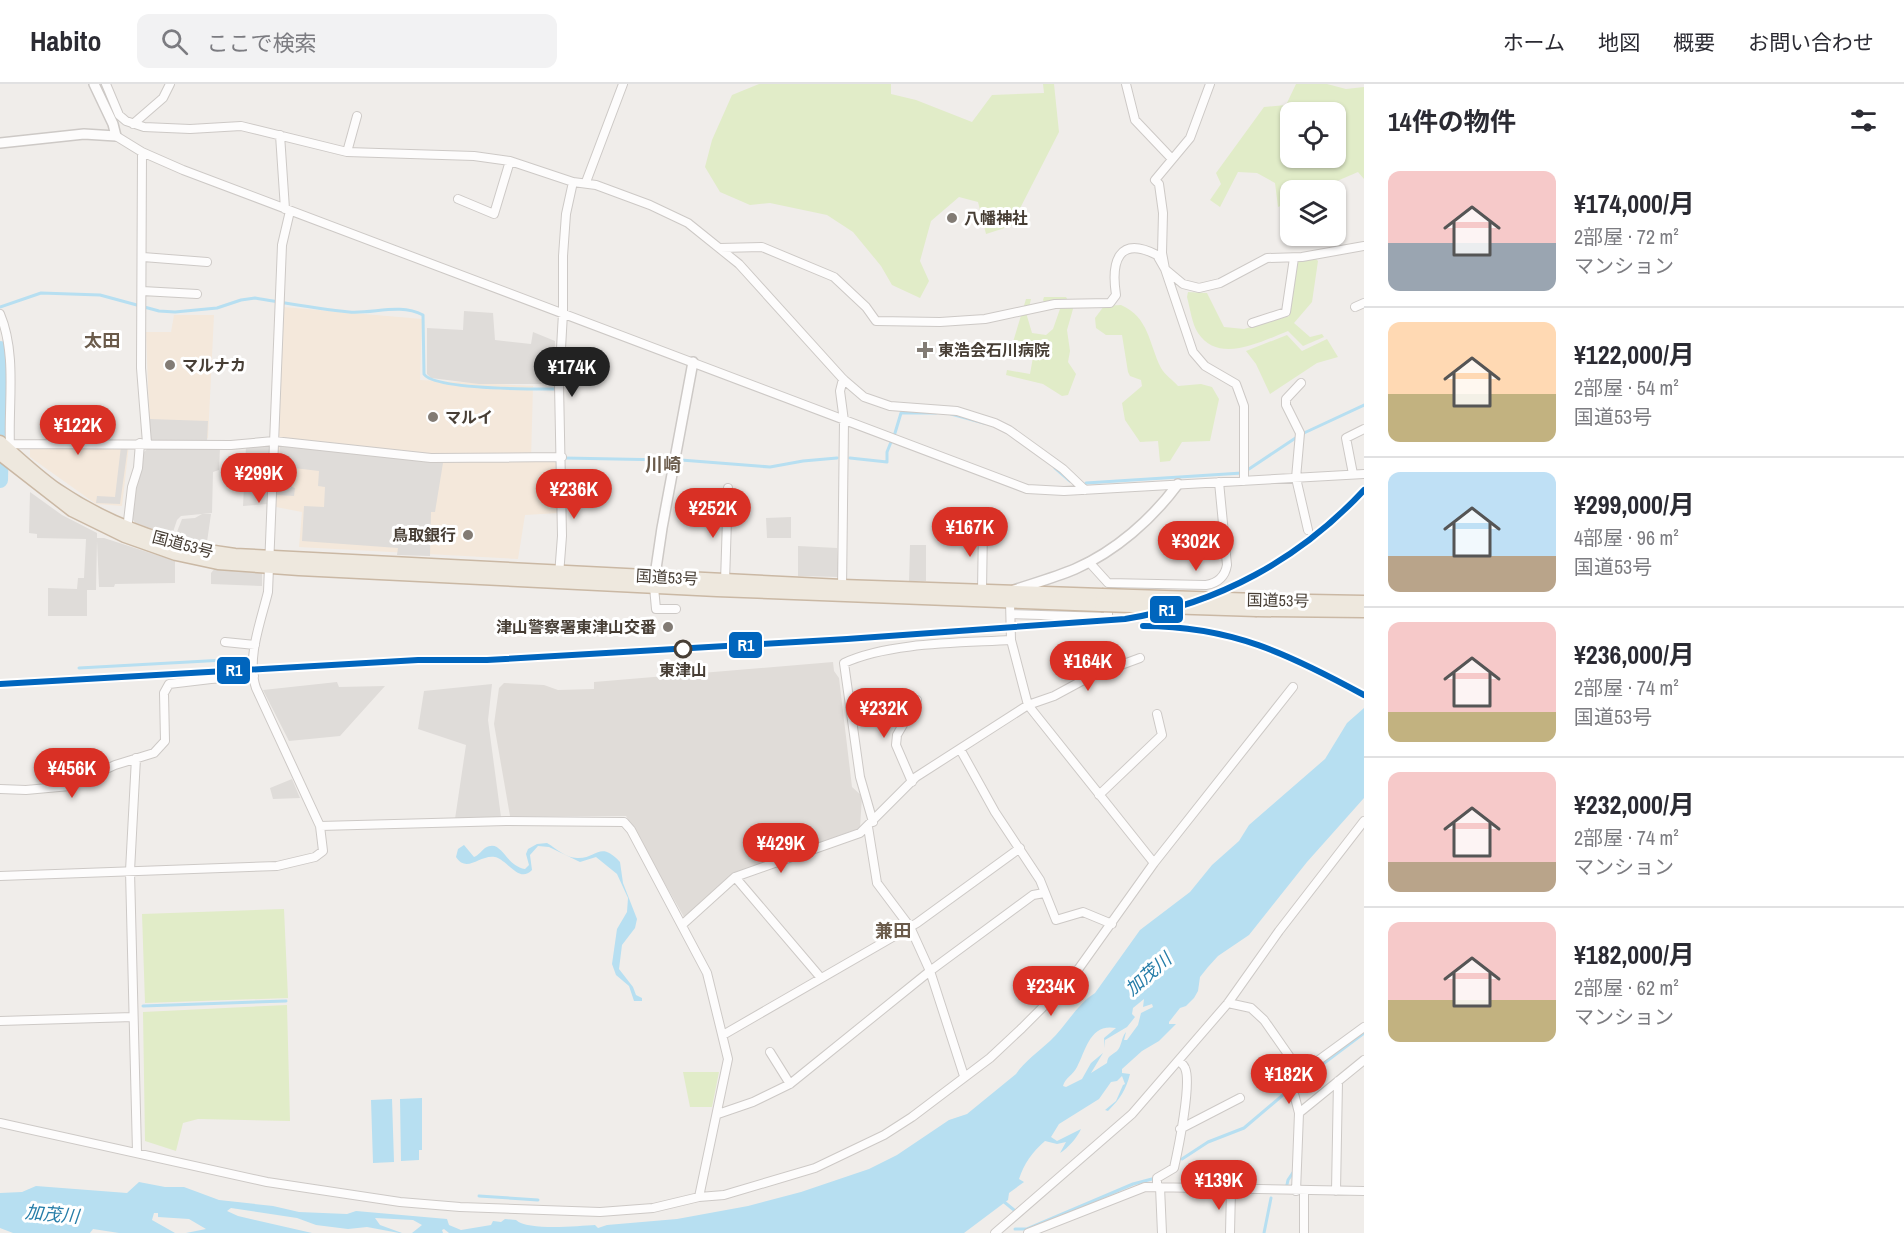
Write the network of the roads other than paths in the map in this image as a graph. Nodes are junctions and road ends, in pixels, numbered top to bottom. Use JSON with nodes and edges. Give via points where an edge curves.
{"nodes":[{"id":1,"x":94,"y":84,"type":"edge"},
{"id":2,"x":106,"y":84,"type":"edge"},
{"id":3,"x":170,"y":84,"type":"edge"},
{"id":4,"x":1126,"y":84,"type":"edge"},
{"id":5,"x":1210,"y":84,"type":"edge"},
{"id":6,"x":620,"y":85,"type":"edge"},
{"id":7,"x":357,"y":116,"type":"dead end"},
{"id":8,"x":133,"y":124,"type":"junction"},
{"id":9,"x":280,"y":135,"type":"junction"},
{"id":10,"x":116,"y":136,"type":"junction"},
{"id":11,"x":0,"y":143,"type":"edge"},
{"id":12,"x":142,"y":152,"type":"junction"},
{"id":13,"x":346,"y":152,"type":"junction"},
{"id":14,"x":1172,"y":159,"type":"junction"},
{"id":15,"x":510,"y":160,"type":"junction"},
{"id":16,"x":573,"y":182,"type":"junction"},
{"id":17,"x":586,"y":182,"type":"junction"},
{"id":18,"x":458,"y":199,"type":"dead end"},
{"id":19,"x":287,"y":210,"type":"junction"},
{"id":20,"x":1364,"y":246,"type":"edge"},
{"id":21,"x":720,"y":248,"type":"junction"},
{"id":22,"x":142,"y":257,"type":"junction"},
{"id":23,"x":1294,"y":258,"type":"junction"},
{"id":24,"x":207,"y":262,"type":"dead end"},
{"id":25,"x":1165,"y":269,"type":"junction"},
{"id":26,"x":142,"y":291,"type":"junction"},
{"id":27,"x":197,"y":294,"type":"dead end"},
{"id":28,"x":1364,"y":303,"type":"edge"},
{"id":29,"x":1355,"y":307,"type":"dead end"},
{"id":30,"x":563,"y":313,"type":"junction"},
{"id":31,"x":0,"y":314,"type":"edge"},
{"id":32,"x":1252,"y":323,"type":"dead end"},
{"id":33,"x":693,"y":362,"type":"junction"},
{"id":34,"x":843,"y":379,"type":"junction"},
{"id":35,"x":1301,"y":383,"type":"dead end"},
{"id":36,"x":844,"y":421,"type":"junction"},
{"id":37,"x":1364,"y":429,"type":"edge"},
{"id":38,"x":274,"y":441,"type":"junction"},
{"id":39,"x":144,"y":443,"type":"junction"},
{"id":40,"x":6,"y":451,"type":"edge"},
{"id":41,"x":562,"y":457,"type":"junction"},
{"id":42,"x":1353,"y":474,"type":"junction"},
{"id":43,"x":1364,"y":474,"type":"edge"},
{"id":44,"x":1296,"y":478,"type":"junction"},
{"id":45,"x":1244,"y":481,"type":"junction"},
{"id":46,"x":1219,"y":482,"type":"junction"},
{"id":47,"x":1178,"y":484,"type":"junction"},
{"id":48,"x":728,"y":488,"type":"dead end"},
{"id":49,"x":1085,"y":490,"type":"junction"},
{"id":50,"x":983,"y":526,"type":"dead end"},
{"id":51,"x":1308,"y":530,"type":"dead end"},
{"id":52,"x":127,"y":532,"type":"junction"},
{"id":53,"x":270,"y":562,"type":"junction"},
{"id":54,"x":1089,"y":562,"type":"junction"},
{"id":55,"x":559,"y":576,"type":"junction"},
{"id":56,"x":654,"y":582,"type":"junction"},
{"id":57,"x":1108,"y":583,"type":"junction"},
{"id":58,"x":725,"y":585,"type":"junction"},
{"id":59,"x":842,"y":591,"type":"junction"},
{"id":60,"x":982,"y":591,"type":"junction"},
{"id":61,"x":1010,"y":603,"type":"junction"},
{"id":62,"x":1362,"y":608,"type":"edge"},
{"id":63,"x":676,"y":609,"type":"dead end"},
{"id":64,"x":1011,"y":640,"type":"junction"},
{"id":65,"x":225,"y":642,"type":"dead end"},
{"id":66,"x":255,"y":645,"type":"junction"},
{"id":67,"x":1140,"y":658,"type":"dead end"},
{"id":68,"x":254,"y":676,"type":"junction"},
{"id":69,"x":1293,"y":687,"type":"dead end"},
{"id":70,"x":917,"y":700,"type":"dead end"},
{"id":71,"x":1028,"y":705,"type":"junction"},
{"id":72,"x":1157,"y":714,"type":"dead end"},
{"id":73,"x":960,"y":749,"type":"junction"},
{"id":74,"x":136,"y":758,"type":"junction"},
{"id":75,"x":912,"y":782,"type":"junction"},
{"id":76,"x":0,"y":789,"type":"edge"},
{"id":77,"x":1099,"y":795,"type":"junction"},
{"id":78,"x":1364,"y":821,"type":"edge"},
{"id":79,"x":870,"y":825,"type":"junction"},
{"id":80,"x":320,"y":826,"type":"junction"},
{"id":81,"x":1020,"y":848,"type":"junction"},
{"id":82,"x":1154,"y":863,"type":"junction"},
{"id":83,"x":130,"y":870,"type":"junction"},
{"id":84,"x":0,"y":876,"type":"edge"},
{"id":85,"x":735,"y":877,"type":"junction"},
{"id":86,"x":1044,"y":893,"type":"junction"},
{"id":87,"x":683,"y":924,"type":"junction"},
{"id":88,"x":1112,"y":924,"type":"junction"},
{"id":89,"x":910,"y":927,"type":"junction"},
{"id":90,"x":930,"y":971,"type":"junction"},
{"id":91,"x":820,"y":978,"type":"junction"},
{"id":92,"x":1228,"y":1003,"type":"junction"},
{"id":93,"x":133,"y":1017,"type":"junction"},
{"id":94,"x":0,"y":1021,"type":"edge"},
{"id":95,"x":1364,"y":1027,"type":"edge"},
{"id":96,"x":723,"y":1035,"type":"junction"},
{"id":97,"x":770,"y":1052,"type":"dead end"},
{"id":98,"x":1364,"y":1060,"type":"edge"},
{"id":99,"x":1179,"y":1061,"type":"junction"},
{"id":100,"x":1301,"y":1073,"type":"junction"},
{"id":101,"x":964,"y":1076,"type":"junction"},
{"id":102,"x":1338,"y":1081,"type":"junction"},
{"id":103,"x":790,"y":1084,"type":"junction"},
{"id":104,"x":1240,"y":1098,"type":"dead end"},
{"id":105,"x":1299,"y":1113,"type":"junction"},
{"id":106,"x":718,"y":1114,"type":"junction"},
{"id":107,"x":0,"y":1123,"type":"edge"},
{"id":108,"x":1180,"y":1129,"type":"junction"},
{"id":109,"x":137,"y":1152,"type":"junction"},
{"id":110,"x":1158,"y":1187,"type":"junction"},
{"id":111,"x":1232,"y":1189,"type":"junction"},
{"id":112,"x":1300,"y":1191,"type":"junction"},
{"id":113,"x":1336,"y":1191,"type":"junction"},
{"id":114,"x":1364,"y":1191,"type":"edge"},
{"id":115,"x":699,"y":1197,"type":"junction"},
{"id":116,"x":1002,"y":1231,"type":"edge"},
{"id":117,"x":1028,"y":1233,"type":"edge"},
{"id":118,"x":1162,"y":1233,"type":"edge"},
{"id":119,"x":1230,"y":1233,"type":"edge"},
{"id":120,"x":1304,"y":1233,"type":"edge"}],
"edges":[{"from":1,"to":10,"type":"street"},
{"from":2,"to":8,"type":"street","via":[[119,115]]},
{"from":3,"to":8,"type":"street","via":[[163,98]]},
{"from":4,"to":14,"type":"street","via":[[1135,120]]},
{"from":5,"to":14,"type":"street","via":[[1190,138]]},
{"from":6,"to":17,"type":"street"},
{"from":7,"to":13,"type":"street"},
{"from":8,"to":9,"type":"street","via":[[190,129],[241,126]]},
{"from":9,"to":13,"type":"street"},
{"from":9,"to":19,"type":"street"},
{"from":10,"to":11,"type":"street","via":[[84,134]]},
{"from":10,"to":12,"type":"street"},
{"from":12,"to":19,"type":"street"},
{"from":12,"to":22,"type":"street"},
{"from":13,"to":15,"type":"street"},
{"from":14,"to":25,"type":"street","via":[[1155,180],[1159,183],[1163,213]]},
{"from":15,"to":16,"type":"street"},
{"from":15,"to":18,"type":"street","via":[[494,214]]},
{"from":16,"to":17,"type":"street"},
{"from":16,"to":30,"type":"street","via":[[562,256]]},
{"from":17,"to":21,"type":"street","via":[[688,223]]},
{"from":19,"to":30,"type":"street"},
{"from":19,"to":38,"type":"street","via":[[282,245]]},
{"from":20,"to":23,"type":"street"},
{"from":21,"to":25,"type":"street","via":[[762,247],[834,277],[876,321],[985,319],[1054,304],[1110,303],[1116,295],[1115,261],[1126,250],[1151,252]]},
{"from":21,"to":34,"type":"street","via":[[756,280]]},
{"from":22,"to":24,"type":"street"},
{"from":22,"to":26,"type":"street"},
{"from":23,"to":25,"type":"street","via":[[1267,258],[1220,283],[1199,288],[1183,284]]},
{"from":23,"to":32,"type":"street","via":[[1286,312]]},
{"from":25,"to":45,"type":"street","via":[[1197,360],[1238,386],[1244,406]]},
{"from":26,"to":27,"type":"street"},
{"from":26,"to":39,"type":"street"},
{"from":28,"to":29,"type":"street"},
{"from":30,"to":33,"type":"street"},
{"from":30,"to":41,"type":"street","via":[[559,384]]},
{"from":31,"to":40,"type":"street","via":[[6,328],[9,360]]},
{"from":33,"to":36,"type":"street"},
{"from":33,"to":56,"type":"street"},
{"from":34,"to":36,"type":"street","via":[[840,391]]},
{"from":34,"to":49,"type":"street","via":[[864,397],[881,404],[957,411],[995,423],[1063,469]]},
{"from":35,"to":44,"type":"street","via":[[1286,399],[1300,433]]},
{"from":36,"to":49,"type":"street","via":[[1027,489]]},
{"from":36,"to":59,"type":"street"},
{"from":37,"to":42,"type":"street","via":[[1346,438]]},
{"from":38,"to":39,"type":"street"},
{"from":38,"to":41,"type":"street","via":[[430,458]]},
{"from":38,"to":53,"type":"street"},
{"from":39,"to":40,"type":"street"},
{"from":39,"to":52,"type":"street","via":[[132,487]]},
{"from":40,"to":52,"type":"highway","name":"国道53号","via":[[58,490]]},
{"from":41,"to":55,"type":"street"},
{"from":42,"to":43,"type":"street"},
{"from":42,"to":44,"type":"street"},
{"from":44,"to":45,"type":"street"},
{"from":44,"to":51,"type":"street"},
{"from":45,"to":46,"type":"street"},
{"from":46,"to":47,"type":"street"},
{"from":46,"to":57,"type":"street","via":[[1227,562],[1220,580],[1206,585]]},
{"from":47,"to":49,"type":"street"},
{"from":47,"to":54,"type":"street","via":[[1149,517]]},
{"from":48,"to":58,"type":"street"},
{"from":50,"to":60,"type":"street"},
{"from":52,"to":53,"type":"highway","name":"国道53号","via":[[187,548]]},
{"from":53,"to":55,"type":"highway","name":"国道53号"},
{"from":53,"to":66,"type":"street","via":[[268,592]]},
{"from":54,"to":57,"type":"street"},
{"from":54,"to":61,"type":"street"},
{"from":55,"to":56,"type":"highway","name":"国道53号"},
{"from":56,"to":58,"type":"highway","name":"国道53号"},
{"from":56,"to":63,"type":"street","via":[[656,609]]},
{"from":57,"to":61,"type":"street","via":[[1108,617]]},
{"from":58,"to":59,"type":"highway","name":"国道53号"},
{"from":59,"to":60,"type":"highway","name":"国道53号"},
{"from":59,"to":61,"type":"highway","name":"国道53号"},
{"from":60,"to":61,"type":"highway","name":"国道53号"},
{"from":61,"to":62,"type":"highway","name":"国道53号","bridge":true,"via":[[1102,600]]},
{"from":61,"to":64,"type":"street"},
{"from":64,"to":71,"type":"street"},
{"from":64,"to":79,"type":"street","via":[[860,655],[844,663]]},
{"from":65,"to":66,"type":"street"},
{"from":66,"to":68,"type":"street"},
{"from":67,"to":71,"type":"street"},
{"from":68,"to":74,"type":"street","via":[[169,684],[164,693],[165,741],[154,753]]},
{"from":68,"to":80,"type":"street","via":[[256,688]]},
{"from":69,"to":82,"type":"street"},
{"from":70,"to":75,"type":"street","via":[[897,735],[896,745]]},
{"from":71,"to":73,"type":"street"},
{"from":71,"to":77,"type":"street"},
{"from":72,"to":77,"type":"street","via":[[1162,735]]},
{"from":73,"to":75,"type":"street"},
{"from":73,"to":81,"type":"street","via":[[995,813]]},
{"from":74,"to":76,"type":"street","via":[[70,786]]},
{"from":74,"to":83,"type":"street"},
{"from":75,"to":79,"type":"street"},
{"from":77,"to":82,"type":"street"},
{"from":78,"to":92,"type":"street"},
{"from":79,"to":85,"type":"street","via":[[860,833]]},
{"from":79,"to":89,"type":"street","via":[[878,883]]},
{"from":80,"to":83,"type":"street","via":[[323,851],[315,857],[277,866]]},
{"from":80,"to":87,"type":"street","via":[[506,820],[624,822]]},
{"from":81,"to":86,"type":"street"},
{"from":81,"to":89,"type":"street"},
{"from":82,"to":88,"type":"street"},
{"from":83,"to":84,"type":"street"},
{"from":83,"to":93,"type":"street"},
{"from":85,"to":87,"type":"street"},
{"from":85,"to":91,"type":"street"},
{"from":86,"to":88,"type":"street","via":[[1056,920],[1083,912]]},
{"from":86,"to":90,"type":"street","via":[[1033,895]]},
{"from":87,"to":96,"type":"street","via":[[707,973]]},
{"from":88,"to":101,"type":"street","via":[[1072,978],[1022,1029]]},
{"from":89,"to":90,"type":"street"},
{"from":89,"to":91,"type":"street"},
{"from":90,"to":101,"type":"street"},
{"from":90,"to":103,"type":"street"},
{"from":91,"to":96,"type":"street"},
{"from":92,"to":99,"type":"street"},
{"from":92,"to":100,"type":"street","via":[[1251,1008],[1264,1020]]},
{"from":93,"to":94,"type":"street"},
{"from":93,"to":109,"type":"street"},
{"from":95,"to":100,"type":"street"},
{"from":96,"to":106,"type":"street","via":[[728,1059]]},
{"from":97,"to":103,"type":"street"},
{"from":98,"to":102,"type":"street"},
{"from":99,"to":108,"type":"street","via":[[1186,1069],[1187,1085]]},
{"from":99,"to":116,"type":"street","via":[[1123,1122]]},
{"from":100,"to":105,"type":"street","via":[[1291,1082]]},
{"from":101,"to":115,"type":"street","via":[[912,1117],[843,1156],[775,1181],[724,1195]]},
{"from":102,"to":105,"type":"street"},
{"from":102,"to":113,"type":"street"},
{"from":103,"to":106,"type":"street"},
{"from":104,"to":108,"type":"street"},
{"from":105,"to":112,"type":"street"},
{"from":106,"to":115,"type":"street"},
{"from":107,"to":109,"type":"street"},
{"from":108,"to":110,"type":"street","via":[[1174,1168],[1157,1178]]},
{"from":109,"to":115,"type":"street","via":[[171,1163],[267,1182],[460,1207],[600,1212],[653,1208]]},
{"from":110,"to":111,"type":"street"},
{"from":110,"to":117,"type":"street","via":[[1122,1195]]},
{"from":110,"to":118,"type":"street"},
{"from":111,"to":112,"type":"street"},
{"from":111,"to":119,"type":"street"},
{"from":112,"to":113,"type":"street"},
{"from":112,"to":120,"type":"street"},
{"from":113,"to":114,"type":"street"}]}
